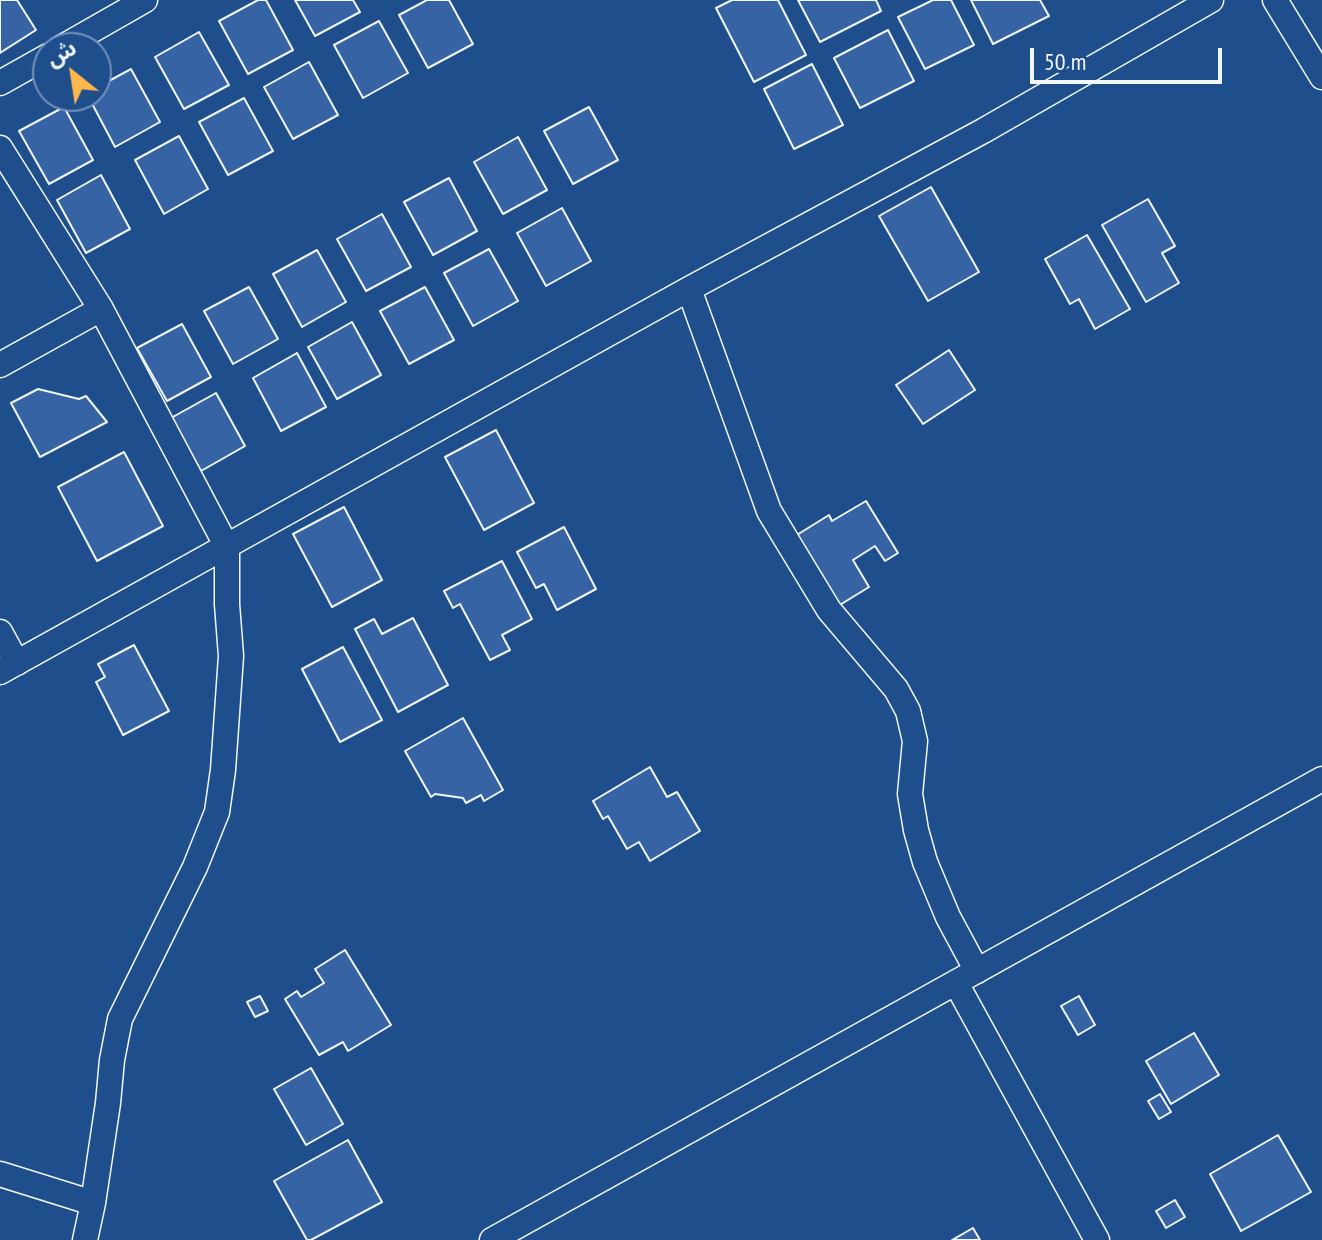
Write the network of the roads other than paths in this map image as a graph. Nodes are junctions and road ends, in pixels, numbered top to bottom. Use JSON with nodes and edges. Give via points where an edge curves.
{"nodes":[{"id":1,"x":145,"y":0,"type":"edge"},
{"id":2,"x":1211,"y":0,"type":"edge"},
{"id":3,"x":1275,"y":0,"type":"edge"},
{"id":4,"x":89,"y":32,"type":"edge"},
{"id":5,"x":32,"y":65,"type":"edge"},
{"id":6,"x":1322,"y":77,"type":"edge"},
{"id":7,"x":0,"y":83,"type":"edge"},
{"id":8,"x":0,"y":148,"type":"edge"},
{"id":9,"x":689,"y":289,"type":"junction"},
{"id":10,"x":101,"y":309,"type":"junction"},
{"id":11,"x":0,"y":365,"type":"edge"},
{"id":12,"x":227,"y":547,"type":"junction"},
{"id":13,"x":0,"y":632,"type":"edge"},
{"id":14,"x":8,"y":668,"type":"edge"},
{"id":15,"x":1322,"y":779,"type":"edge"},
{"id":16,"x":966,"y":977,"type":"junction"},
{"id":17,"x":0,"y":1174,"type":"edge"},
{"id":18,"x":93,"y":1203,"type":"junction"},
{"id":19,"x":85,"y":1240,"type":"edge"},
{"id":20,"x":492,"y":1240,"type":"edge"},
{"id":21,"x":1097,"y":1240,"type":"edge"}],
"edges":[{"from":1,"to":4,"type":"street"},
{"from":2,"to":9,"type":"street","via":[[983,131]]},
{"from":3,"to":6,"type":"street"},
{"from":5,"to":7,"type":"street"},
{"from":8,"to":10,"type":"street"},
{"from":9,"to":12,"type":"street"},
{"from":9,"to":16,"type":"street","via":[[769,511],[829,610],[896,689],[908,711],[915,741],[910,794],[919,841]]},
{"from":10,"to":11,"type":"street"},
{"from":10,"to":12,"type":"street"},
{"from":12,"to":14,"type":"street"},
{"from":12,"to":18,"type":"street","via":[[231,656],[217,812],[120,1019]]},
{"from":13,"to":14,"type":"street"},
{"from":15,"to":16,"type":"street"},
{"from":16,"to":20,"type":"street"},
{"from":16,"to":21,"type":"street"},
{"from":17,"to":18,"type":"street"},
{"from":18,"to":19,"type":"street"}]}
